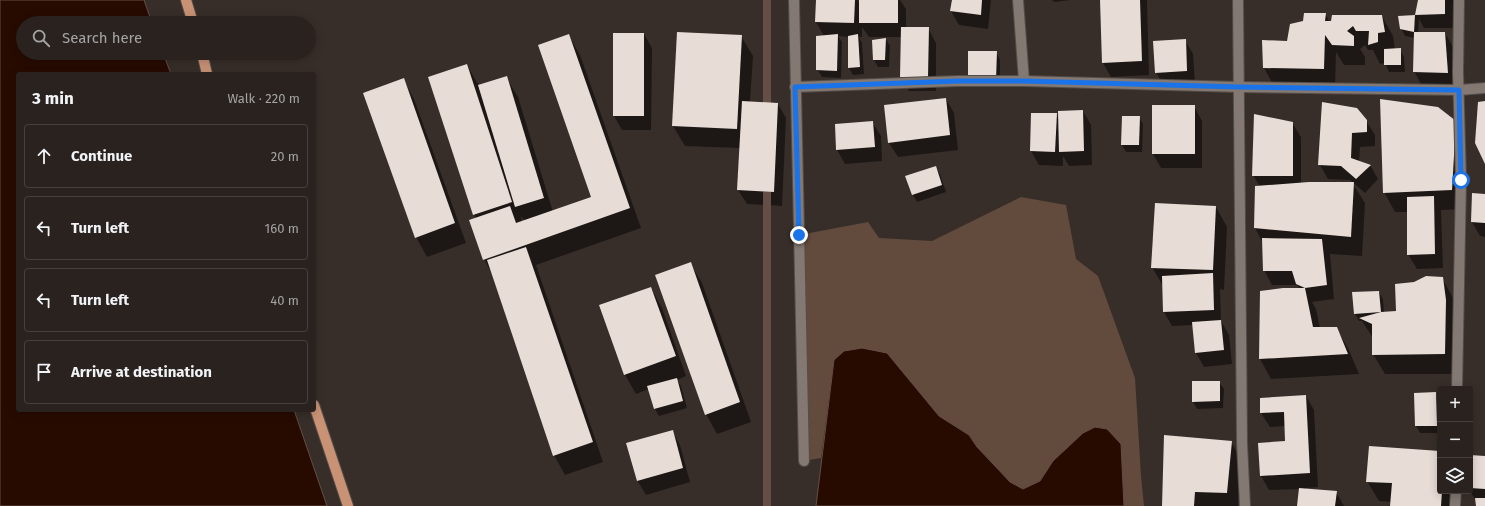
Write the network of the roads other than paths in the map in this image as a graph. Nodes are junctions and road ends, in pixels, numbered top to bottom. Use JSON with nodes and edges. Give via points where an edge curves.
{"nodes":[{"id":1,"x":186,"y":0,"type":"edge"},
{"id":2,"x":794,"y":0,"type":"edge"},
{"id":3,"x":1018,"y":0,"type":"edge"},
{"id":4,"x":1238,"y":0,"type":"edge"},
{"id":5,"x":1459,"y":0,"type":"edge"},
{"id":6,"x":191,"y":16,"type":"edge"},
{"id":7,"x":204,"y":60,"type":"edge"},
{"id":8,"x":207,"y":72,"type":"edge"},
{"id":9,"x":1024,"y":81,"type":"junction"},
{"id":10,"x":795,"y":87,"type":"junction"},
{"id":11,"x":1239,"y":87,"type":"junction"},
{"id":12,"x":1485,"y":88,"type":"edge"},
{"id":13,"x":1459,"y":90,"type":"junction"},
{"id":14,"x":1457,"y":386,"type":"edge"},
{"id":15,"x":316,"y":411,"type":"edge"},
{"id":16,"x":804,"y":461,"type":"dead end"},
{"id":17,"x":1456,"y":494,"type":"edge"},
{"id":18,"x":348,"y":506,"type":"edge"},
{"id":19,"x":1245,"y":506,"type":"edge"},
{"id":20,"x":1455,"y":506,"type":"edge"}],
"edges":[{"from":1,"to":6,"type":"main road"},
{"from":2,"to":10,"type":"street"},
{"from":3,"to":9,"type":"street"},
{"from":4,"to":11,"type":"street"},
{"from":5,"to":13,"type":"street"},
{"from":7,"to":8,"type":"main road"},
{"from":9,"to":10,"type":"street"},
{"from":9,"to":11,"type":"street"},
{"from":10,"to":16,"type":"street"},
{"from":11,"to":13,"type":"street"},
{"from":11,"to":19,"type":"street","via":[[1242,443]]},
{"from":12,"to":13,"type":"street"},
{"from":13,"to":14,"type":"street","via":[[1461,180]]},
{"from":15,"to":18,"type":"main road"},
{"from":17,"to":20,"type":"street"}]}
